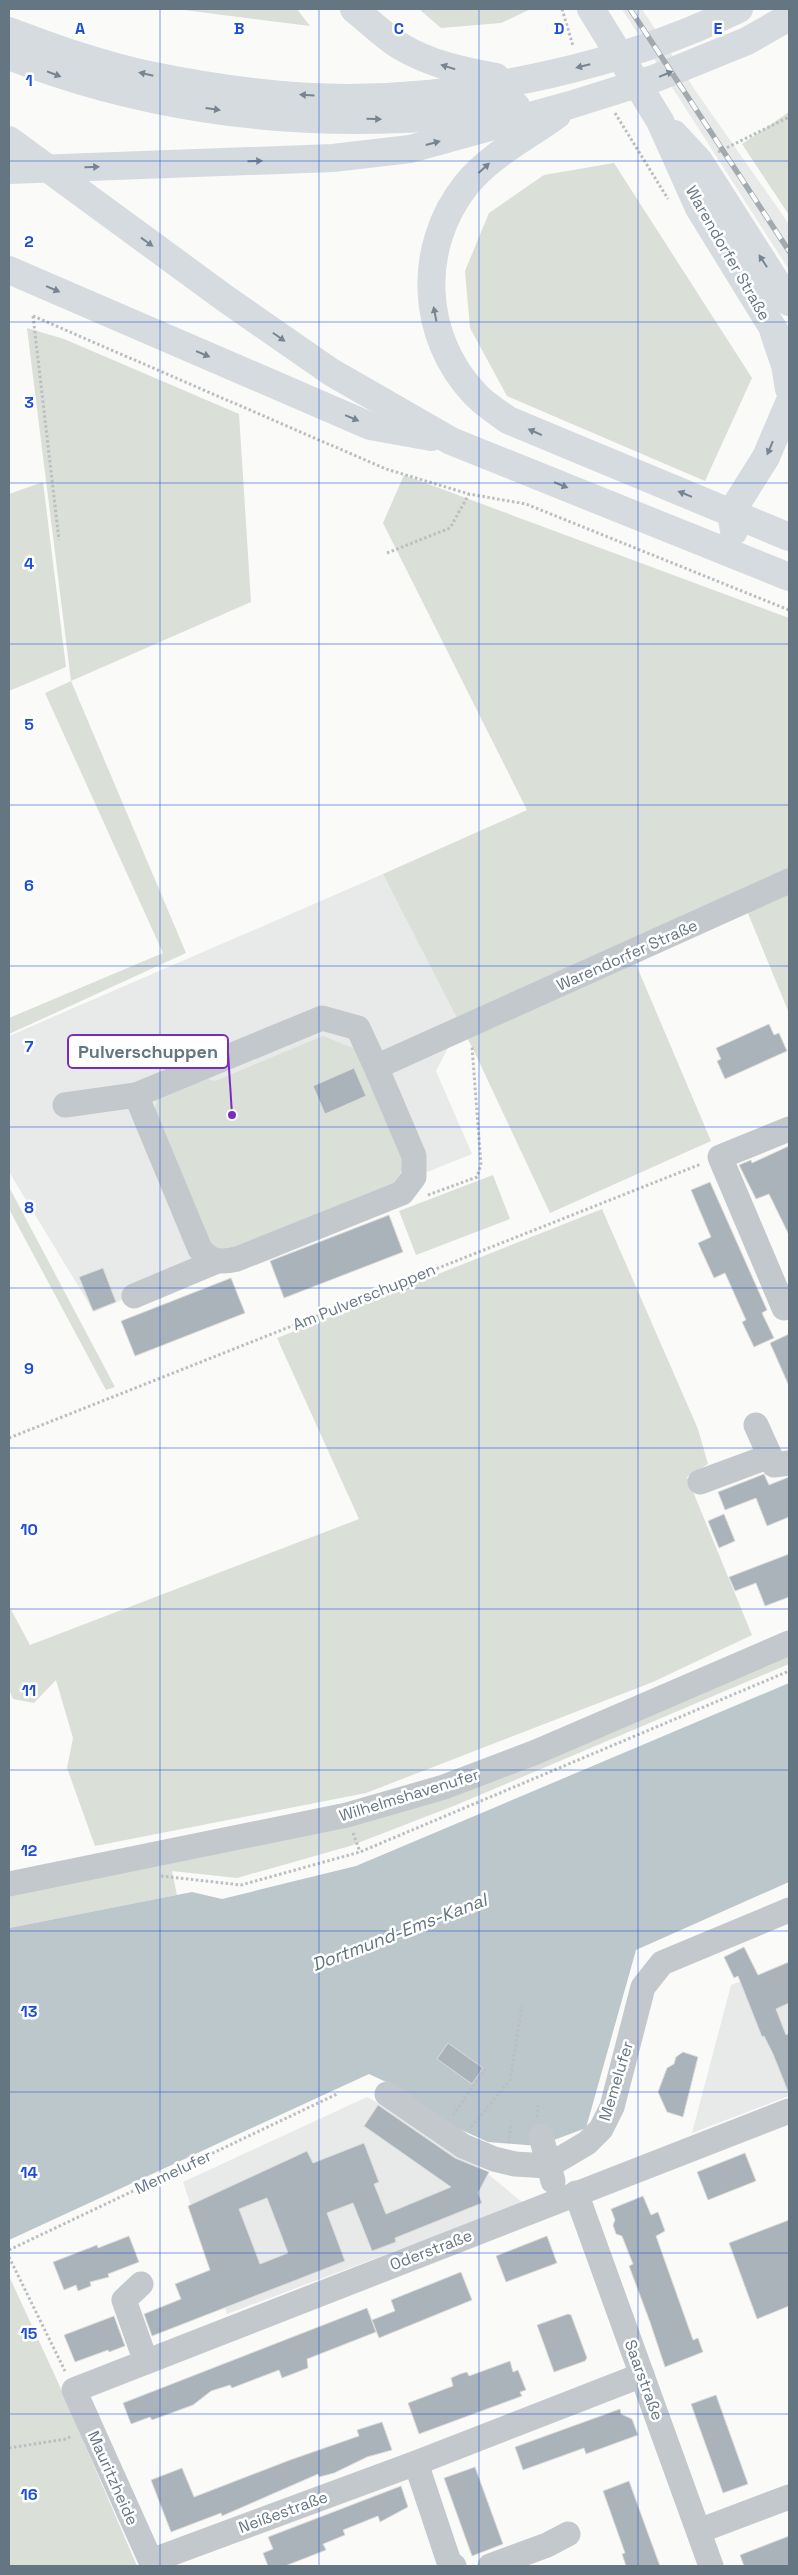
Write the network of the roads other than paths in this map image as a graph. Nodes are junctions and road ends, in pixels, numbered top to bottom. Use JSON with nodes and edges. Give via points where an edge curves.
{"nodes":[{"id":1,"x":354,"y":9,"type":"edge"},
{"id":2,"x":591,"y":9,"type":"edge"},
{"id":3,"x":733,"y":12,"type":"edge"},
{"id":4,"x":789,"y":17,"type":"edge"},
{"id":5,"x":9,"y":30,"type":"edge"},
{"id":6,"x":9,"y":56,"type":"edge"},
{"id":7,"x":512,"y":80,"type":"junction"},
{"id":8,"x":570,"y":105,"type":"junction"},
{"id":9,"x":660,"y":121,"type":"junction"},
{"id":10,"x":9,"y":140,"type":"edge"},
{"id":11,"x":9,"y":170,"type":"edge"},
{"id":12,"x":9,"y":270,"type":"edge"},
{"id":13,"x":789,"y":302,"type":"edge"},
{"id":14,"x":782,"y":343,"type":"edge"},
{"id":15,"x":789,"y":389,"type":"edge"},
{"id":16,"x":789,"y":403,"type":"edge"},
{"id":17,"x":451,"y":441,"type":"junction"},
{"id":18,"x":730,"y":512,"type":"junction"},
{"id":19,"x":786,"y":534,"type":"edge"},
{"id":20,"x":743,"y":559,"type":"junction"},
{"id":21,"x":789,"y":576,"type":"edge"},
{"id":22,"x":789,"y":881,"type":"edge"},
{"id":23,"x":376,"y":1067,"type":"junction"},
{"id":24,"x":136,"y":1095,"type":"junction"},
{"id":25,"x":65,"y":1106,"type":"dead end"},
{"id":26,"x":789,"y":1129,"type":"edge"},
{"id":27,"x":215,"y":1262,"type":"junction"},
{"id":28,"x":134,"y":1296,"type":"dead end"},
{"id":29,"x":784,"y":1308,"type":"dead end"},
{"id":30,"x":756,"y":1425,"type":"dead end"},
{"id":31,"x":780,"y":1460,"type":"edge"},
{"id":32,"x":700,"y":1482,"type":"dead end"},
{"id":33,"x":789,"y":1643,"type":"edge"},
{"id":34,"x":9,"y":1884,"type":"edge"},
{"id":35,"x":789,"y":1910,"type":"edge"},
{"id":36,"x":387,"y":2094,"type":"dead end"},
{"id":37,"x":789,"y":2111,"type":"edge"},
{"id":38,"x":541,"y":2136,"type":"dead end"},
{"id":39,"x":548,"y":2166,"type":"junction"},
{"id":40,"x":567,"y":2196,"type":"junction"},
{"id":41,"x":141,"y":2284,"type":"dead end"},
{"id":42,"x":146,"y":2362,"type":"junction"},
{"id":43,"x":642,"y":2375,"type":"junction"},
{"id":44,"x":74,"y":2390,"type":"joint"},
{"id":45,"x":416,"y":2463,"type":"junction"},
{"id":46,"x":789,"y":2497,"type":"edge"},
{"id":47,"x":699,"y":2531,"type":"junction"},
{"id":48,"x":568,"y":2534,"type":"dead end"},
{"id":49,"x":152,"y":2563,"type":"edge"},
{"id":50,"x":454,"y":2566,"type":"edge"},
{"id":51,"x":490,"y":2566,"type":"edge"},
{"id":52,"x":712,"y":2566,"type":"edge"}],
"edges":[{"from":7,"to":1,"type":"main road","one_way":true,"via":[[460,71],[433,62],[399,45]]},
{"from":2,"to":9,"type":"main road","name":"Warendorfer Straße"},
{"from":3,"to":7,"type":"main road","one_way":true,"via":[[640,49],[549,75]]},
{"from":8,"to":4,"type":"main road","one_way":true,"via":[[656,78],[747,41]]},
{"from":7,"to":5,"type":"main road","one_way":true,"via":[[446,92],[348,98],[274,94],[149,75],[65,52]]},
{"from":6,"to":8,"type":"main road","one_way":true,"via":[[60,76],[147,100],[280,118],[404,120],[527,104]]},
{"from":11,"to":8,"type":"main road","one_way":true,"via":[[372,154],[410,149]]},
{"from":18,"to":8,"type":"main road","one_way":true,"via":[[508,420],[476,395],[455,368],[443,344],[434,315],[430,285],[434,247],[448,213],[467,184],[484,167]]},
{"from":13,"to":9,"type":"main road","name":"Warendorfer Straße","one_way":true,"via":[[699,161]]},
{"from":9,"to":14,"type":"main road","name":"Warendorfer Straße","via":[[698,208]]},
{"from":10,"to":17,"type":"main road","one_way":true,"via":[[331,372]]},
{"from":12,"to":17,"type":"main road","one_way":true,"via":[[370,426]]},
{"from":14,"to":15,"type":"main road","name":"Warendorfer Straße"},
{"from":16,"to":18,"type":"main road","one_way":true,"via":[[766,457]]},
{"from":17,"to":20,"type":"main road","one_way":true},
{"from":18,"to":19,"type":"main road"},
{"from":18,"to":20,"type":"main road"},
{"from":20,"to":21,"type":"main road"},
{"from":22,"to":23,"type":"street","name":"Warendorfer Straße"},
{"from":23,"to":24,"type":"street","via":[[358,1028],[322,1018]]},
{"from":23,"to":27,"type":"street","via":[[414,1156],[414,1177],[402,1194],[237,1258]]},
{"from":24,"to":25,"type":"street"},
{"from":24,"to":27,"type":"street","via":[[200,1249]]},
{"from":26,"to":29,"type":"street","via":[[720,1157]]},
{"from":27,"to":28,"type":"street"},
{"from":30,"to":31,"type":"street"},
{"from":31,"to":32,"type":"street"},
{"from":33,"to":34,"type":"street","name":"Wilhelmshavenufer","via":[[536,1752],[444,1787],[347,1815]]},
{"from":35,"to":39,"type":"street","name":"Memelufer","via":[[662,1963],[642,1987],[612,2107],[601,2129],[587,2143]]},
{"from":36,"to":39,"type":"street","via":[[449,2137],[508,2162]]},
{"from":37,"to":40,"type":"street","name":"Oderstraße"},
{"from":38,"to":39,"type":"street","name":"Saarstraße"},
{"from":39,"to":40,"type":"street","name":"Saarstraße"},
{"from":40,"to":42,"type":"street","name":"Oderstraße"},
{"from":40,"to":43,"type":"street","name":"Saarstraße"},
{"from":41,"to":42,"type":"street","via":[[124,2300]]},
{"from":42,"to":44,"type":"street","name":"Oderstraße"},
{"from":43,"to":45,"type":"street","name":"Neißestraße"},
{"from":43,"to":47,"type":"street","name":"Saarstraße"},
{"from":44,"to":49,"type":"street","name":"Mauritzheide"},
{"from":45,"to":49,"type":"street","name":"Neißestraße"},
{"from":45,"to":50,"type":"street","via":[[449,2562]]},
{"from":46,"to":47,"type":"street"},
{"from":47,"to":52,"type":"street","name":"Saarstraße"},
{"from":48,"to":51,"type":"street"}]}
